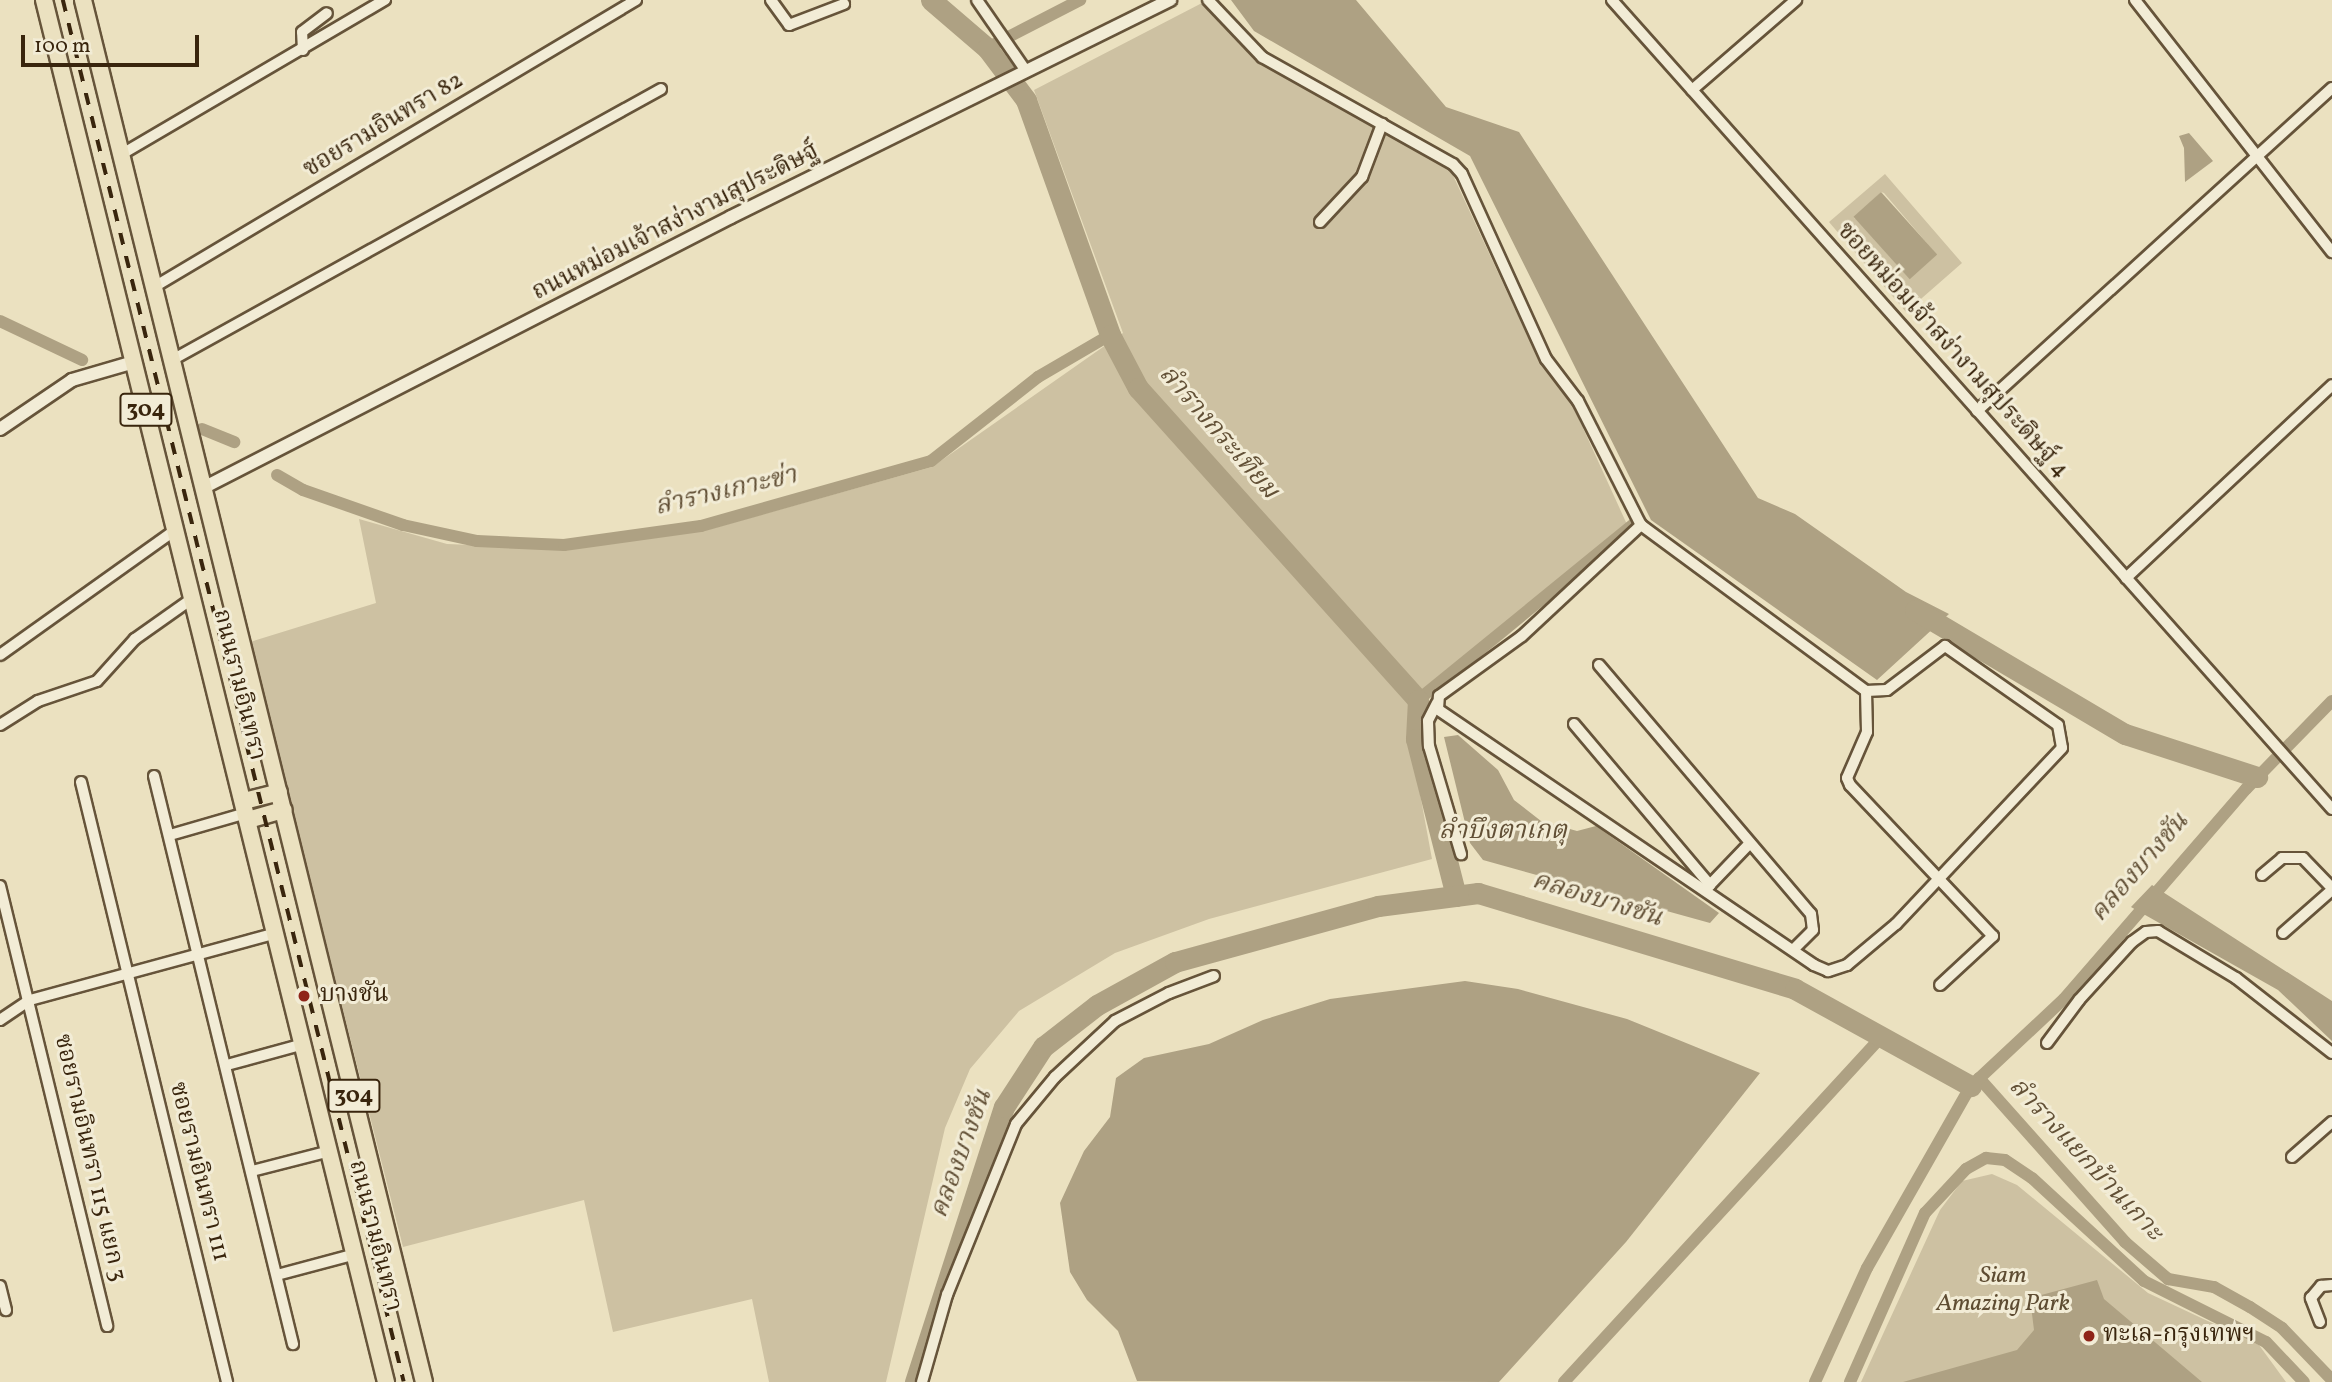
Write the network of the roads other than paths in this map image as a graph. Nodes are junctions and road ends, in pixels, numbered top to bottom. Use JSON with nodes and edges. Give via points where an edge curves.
{"nodes":[{"id":1,"x":44,"y":0,"type":"edge"},
{"id":2,"x":83,"y":0,"type":"edge"},
{"id":3,"x":385,"y":0,"type":"edge"},
{"id":4,"x":636,"y":0,"type":"edge"},
{"id":5,"x":771,"y":0,"type":"edge"},
{"id":6,"x":977,"y":0,"type":"edge"},
{"id":7,"x":1170,"y":0,"type":"edge"},
{"id":8,"x":1209,"y":0,"type":"edge"},
{"id":9,"x":1612,"y":0,"type":"edge"},
{"id":10,"x":1796,"y":0,"type":"edge"},
{"id":11,"x":2135,"y":0,"type":"edge"},
{"id":12,"x":844,"y":4,"type":"dead end"},
{"id":13,"x":327,"y":13,"type":"dead end"},
{"id":14,"x":303,"y":50,"type":"junction"},
{"id":15,"x":1023,"y":73,"type":"junction"},
{"id":16,"x":2332,"y":88,"type":"edge"},
{"id":17,"x":661,"y":89,"type":"dead end"},
{"id":18,"x":1692,"y":90,"type":"junction"},
{"id":19,"x":1382,"y":124,"type":"junction"},
{"id":20,"x":2258,"y":153,"type":"junction"},
{"id":21,"x":122,"y":154,"type":"junction"},
{"id":22,"x":1320,"y":222,"type":"dead end"},
{"id":23,"x":2332,"y":252,"type":"edge"},
{"id":24,"x":154,"y":287,"type":"junction"},
{"id":25,"x":172,"y":360,"type":"junction"},
{"id":26,"x":134,"y":362,"type":"junction"},
{"id":27,"x":2332,"y":385,"type":"edge"},
{"id":28,"x":1977,"y":411,"type":"junction"},
{"id":29,"x":0,"y":429,"type":"edge"},
{"id":30,"x":203,"y":488,"type":"junction"},
{"id":31,"x":1641,"y":525,"type":"junction"},
{"id":32,"x":175,"y":530,"type":"junction"},
{"id":33,"x":2126,"y":579,"type":"junction"},
{"id":34,"x":192,"y":598,"type":"junction"},
{"id":35,"x":0,"y":655,"type":"edge"},
{"id":36,"x":1599,"y":665,"type":"dead end"},
{"id":37,"x":1866,"y":691,"type":"junction"},
{"id":38,"x":1437,"y":702,"type":"junction"},
{"id":39,"x":1574,"y":723,"type":"dead end"},
{"id":40,"x":0,"y":725,"type":"edge"},
{"id":41,"x":154,"y":776,"type":"dead end"},
{"id":42,"x":81,"y":782,"type":"dead end"},
{"id":43,"x":279,"y":792,"type":"junction"},
{"id":44,"x":2332,"y":809,"type":"edge"},
{"id":45,"x":284,"y":810,"type":"junction"},
{"id":46,"x":246,"y":812,"type":"junction"},
{"id":47,"x":170,"y":835,"type":"junction"},
{"id":48,"x":1750,"y":844,"type":"junction"},
{"id":49,"x":1461,"y":854,"type":"dead end"},
{"id":50,"x":2262,"y":874,"type":"dead end"},
{"id":51,"x":1937,"y":881,"type":"junction"},
{"id":52,"x":1707,"y":887,"type":"junction"},
{"id":53,"x":2332,"y":889,"type":"edge"},
{"id":54,"x":1,"y":894,"type":"edge"},
{"id":55,"x":276,"y":933,"type":"junction"},
{"id":56,"x":2283,"y":933,"type":"dead end"},
{"id":57,"x":1793,"y":950,"type":"junction"},
{"id":58,"x":199,"y":954,"type":"junction"},
{"id":59,"x":128,"y":972,"type":"junction"},
{"id":60,"x":1214,"y":976,"type":"dead end"},
{"id":61,"x":1940,"y":985,"type":"dead end"},
{"id":62,"x":30,"y":1000,"type":"junction"},
{"id":63,"x":0,"y":1020,"type":"edge"},
{"id":64,"x":2047,"y":1043,"type":"dead end"},
{"id":65,"x":304,"y":1044,"type":"junction"},
{"id":66,"x":2332,"y":1052,"type":"edge"},
{"id":67,"x":227,"y":1065,"type":"junction"},
{"id":68,"x":2332,"y":1122,"type":"edge"},
{"id":69,"x":330,"y":1151,"type":"junction"},
{"id":70,"x":2292,"y":1157,"type":"dead end"},
{"id":71,"x":252,"y":1171,"type":"junction"},
{"id":72,"x":356,"y":1254,"type":"junction"},
{"id":73,"x":277,"y":1275,"type":"junction"},
{"id":74,"x":2332,"y":1285,"type":"edge"},
{"id":75,"x":0,"y":1286,"type":"edge"},
{"id":76,"x":6,"y":1310,"type":"dead end"},
{"id":77,"x":2320,"y":1322,"type":"dead end"},
{"id":78,"x":107,"y":1326,"type":"dead end"},
{"id":79,"x":293,"y":1345,"type":"dead end"},
{"id":80,"x":227,"y":1382,"type":"edge"},
{"id":81,"x":386,"y":1382,"type":"edge"},
{"id":82,"x":424,"y":1382,"type":"edge"},
{"id":83,"x":922,"y":1382,"type":"edge"}],
"edges":[{"from":1,"to":26,"type":"highway","name":"ถนนรามอินทรา","number":"304"},
{"from":2,"to":21,"type":"highway","name":"ถนนรามอินทรา","number":"304"},
{"from":3,"to":14,"type":"street"},
{"from":4,"to":24,"type":"street","name":"ซอยรามอินทรา 82"},
{"from":5,"to":12,"type":"street","via":[[789,25]]},
{"from":6,"to":15,"type":"street","via":[[1009,44]]},
{"from":7,"to":15,"type":"street","name":"ถนนหม่อมเจ้าสง่างามสุประดิษฐ์"},
{"from":8,"to":19,"type":"street","via":[[1262,57]]},
{"from":9,"to":18,"type":"street","name":"ซอยหม่อมเจ้าสง่างามสุประดิษฐ์ 4"},
{"from":10,"to":18,"type":"street"},
{"from":11,"to":20,"type":"street"},
{"from":13,"to":14,"type":"street","via":[[302,32]]},
{"from":14,"to":21,"type":"street"},
{"from":15,"to":30,"type":"street","name":"ถนนหม่อมเจ้าสง่างามสุประดิษฐ์"},
{"from":16,"to":20,"type":"street"},
{"from":17,"to":25,"type":"street"},
{"from":18,"to":28,"type":"street","name":"ซอยหม่อมเจ้าสง่างามสุประดิษฐ์ 4"},
{"from":19,"to":22,"type":"street","via":[[1362,177]]},
{"from":19,"to":31,"type":"street","via":[[1453,164],[1462,174],[1546,359],[1578,401]]},
{"from":20,"to":23,"type":"street"},
{"from":20,"to":28,"type":"street"},
{"from":21,"to":24,"type":"highway","name":"ถนนรามอินทรา","number":"304"},
{"from":24,"to":25,"type":"highway","name":"ถนนรามอินทรา","number":"304"},
{"from":25,"to":30,"type":"highway","name":"ถนนรามอินทรา","number":"304"},
{"from":26,"to":29,"type":"street","via":[[72,380]]},
{"from":26,"to":32,"type":"highway","name":"ถนนรามอินทรา","number":"304"},
{"from":27,"to":33,"type":"street"},
{"from":28,"to":33,"type":"street","name":"ซอยหม่อมเจ้าสง่างามสุประดิษฐ์ 4"},
{"from":30,"to":43,"type":"highway","name":"ถนนรามอินทรา","number":"304"},
{"from":31,"to":37,"type":"street"},
{"from":31,"to":38,"type":"street","via":[[1522,636],[1439,695]]},
{"from":32,"to":34,"type":"highway","name":"ถนนรามอินทรา","number":"304"},
{"from":32,"to":35,"type":"street"},
{"from":33,"to":44,"type":"street","name":"ซอยหม่อมเจ้าสง่างามสุประดิษฐ์ 4"},
{"from":34,"to":40,"type":"street","via":[[135,639],[97,681],[38,701]]},
{"from":34,"to":46,"type":"highway","name":"ถนนรามอินทรา","number":"304"},
{"from":36,"to":48,"type":"street"},
{"from":37,"to":51,"type":"street","via":[[1867,732],[1847,778]]},
{"from":37,"to":51,"type":"street","via":[[1887,690],[1945,646],[2057,725],[2062,748]]},
{"from":38,"to":49,"type":"street","via":[[1429,721],[1429,746]]},
{"from":38,"to":52,"type":"street","via":[[1438,709],[1465,728]]},
{"from":39,"to":52,"type":"street"},
{"from":41,"to":47,"type":"street"},
{"from":42,"to":59,"type":"street","name":"ซอยรามอินทรา 111"},
{"from":43,"to":45,"type":"highway","name":"ถนนรามอินทรา","number":"304"},
{"from":43,"to":46,"type":"highway"},
{"from":45,"to":46,"type":"highway"},
{"from":45,"to":82,"type":"highway","name":"ถนนรามอินทรา","number":"304"},
{"from":46,"to":47,"type":"street"},
{"from":46,"to":55,"type":"highway","name":"ถนนรามอินทรา","number":"304"},
{"from":47,"to":58,"type":"street"},
{"from":48,"to":52,"type":"street"},
{"from":48,"to":57,"type":"street","via":[[1811,914],[1813,930]]},
{"from":50,"to":53,"type":"street","via":[[2282,858],[2303,858]]},
{"from":51,"to":57,"type":"street","via":[[1847,965],[1828,971]]},
{"from":51,"to":61,"type":"street","via":[[1993,936]]},
{"from":52,"to":57,"type":"street"},
{"from":53,"to":56,"type":"street"},
{"from":54,"to":62,"type":"street","name":"ซอยรามอินทรา 115 แยก 3"},
{"from":55,"to":58,"type":"street"},
{"from":55,"to":65,"type":"highway","name":"ถนนรามอินทรา","number":"304"},
{"from":58,"to":59,"type":"street"},
{"from":58,"to":67,"type":"street"},
{"from":59,"to":62,"type":"street"},
{"from":59,"to":80,"type":"street","name":"ซอยรามอินทรา 111"},
{"from":60,"to":83,"type":"street","via":[[1115,1021],[1086,1044],[1016,1124],[947,1295]]},
{"from":62,"to":63,"type":"street"},
{"from":62,"to":78,"type":"street","name":"ซอยรามอินทรา 115 แยก 3"},
{"from":64,"to":66,"type":"street","via":[[2078,1000],[2132,942],[2147,932],[2158,932],[2236,978]]},
{"from":65,"to":67,"type":"street"},
{"from":65,"to":69,"type":"highway","name":"ถนนรามอินทรา","number":"304"},
{"from":67,"to":71,"type":"street"},
{"from":68,"to":70,"type":"street"},
{"from":69,"to":71,"type":"street"},
{"from":69,"to":72,"type":"highway","name":"ถนนรามอินทรา","number":"304"},
{"from":71,"to":73,"type":"street"},
{"from":72,"to":73,"type":"street"},
{"from":72,"to":81,"type":"highway","name":"ถนนรามอินทรา","number":"304"},
{"from":73,"to":79,"type":"street"},
{"from":74,"to":77,"type":"street","via":[[2321,1286],[2311,1298]]},
{"from":75,"to":76,"type":"street"}]}
